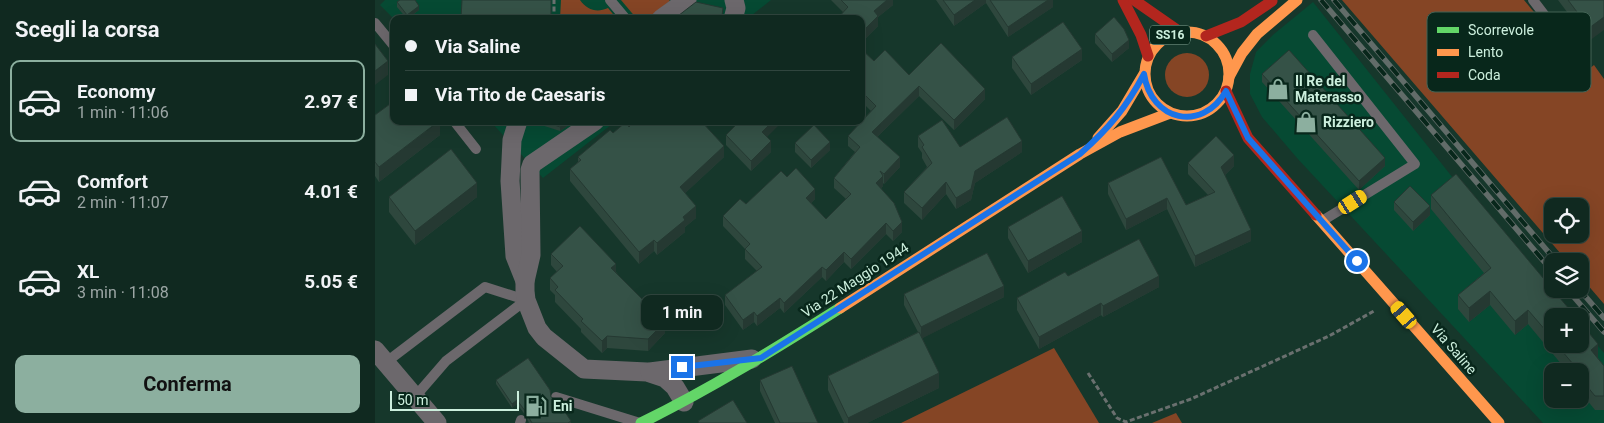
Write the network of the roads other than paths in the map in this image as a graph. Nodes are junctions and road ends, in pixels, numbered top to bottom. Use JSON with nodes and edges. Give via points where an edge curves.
{"nodes":[{"id":1,"x":610,"y":0,"type":"edge"},
{"id":2,"x":687,"y":0,"type":"edge"},
{"id":3,"x":735,"y":0,"type":"edge"},
{"id":4,"x":1123,"y":0,"type":"edge"},
{"id":5,"x":1134,"y":0,"type":"edge"},
{"id":6,"x":1273,"y":0,"type":"edge"},
{"id":7,"x":1297,"y":0,"type":"edge"},
{"id":8,"x":1533,"y":0,"type":"edge"},
{"id":9,"x":1542,"y":12,"type":"edge"},
{"id":10,"x":623,"y":15,"type":"edge"},
{"id":11,"x":666,"y":15,"type":"edge"},
{"id":12,"x":734,"y":15,"type":"edge"},
{"id":13,"x":375,"y":23,"type":"edge"},
{"id":14,"x":1180,"y":32,"type":"junction"},
{"id":15,"x":1206,"y":36,"type":"junction"},
{"id":16,"x":1313,"y":36,"type":"dead end"},
{"id":17,"x":390,"y":41,"type":"edge"},
{"id":18,"x":1147,"y":56,"type":"junction"},
{"id":19,"x":1144,"y":74,"type":"junction"},
{"id":20,"x":1229,"y":77,"type":"junction"},
{"id":21,"x":1226,"y":91,"type":"junction"},
{"id":22,"x":1170,"y":113,"type":"junction"},
{"id":23,"x":1193,"y":116,"type":"junction"},
{"id":24,"x":1213,"y":123,"type":"dead end"},
{"id":25,"x":457,"y":125,"type":"edge"},
{"id":26,"x":589,"y":125,"type":"edge"},
{"id":27,"x":516,"y":127,"type":"edge"},
{"id":28,"x":1233,"y":130,"type":"dead end"},
{"id":29,"x":1248,"y":138,"type":"junction"},
{"id":30,"x":476,"y":149,"type":"dead end"},
{"id":31,"x":549,"y":153,"type":"junction"},
{"id":32,"x":1080,"y":154,"type":"junction"},
{"id":33,"x":520,"y":176,"type":"junction"},
{"id":34,"x":1321,"y":221,"type":"junction"},
{"id":35,"x":526,"y":300,"type":"junction"},
{"id":36,"x":380,"y":357,"type":"edge"},
{"id":37,"x":761,"y":358,"type":"junction"},
{"id":38,"x":647,"y":372,"type":"junction"},
{"id":39,"x":557,"y":397,"type":"dead end"},
{"id":40,"x":414,"y":398,"type":"junction"},
{"id":41,"x":684,"y":402,"type":"junction"},
{"id":42,"x":425,"y":423,"type":"edge"},
{"id":43,"x":437,"y":423,"type":"edge"},
{"id":44,"x":641,"y":423,"type":"edge"},
{"id":45,"x":1499,"y":423,"type":"edge"}],
"edges":[{"from":1,"to":10,"type":"lane"},
{"from":2,"to":11,"type":"street"},
{"from":3,"to":12,"type":"street"},
{"from":4,"to":18,"type":"main road","number":"SS16","via":[[1141,35]]},
{"from":5,"to":14,"type":"main road","number":"SS16"},
{"from":6,"to":15,"type":"main road","via":[[1227,30]]},
{"from":7,"to":20,"type":"main road","via":[[1257,34]]},
{"from":8,"to":9,"type":"lane"},
{"from":13,"to":17,"type":"lane"},
{"from":14,"to":15,"type":"main road","number":"SS16"},
{"from":14,"to":18,"type":"main road","number":"SS16","via":[[1166,36]]},
{"from":15,"to":20,"type":"main road","number":"SS16","via":[[1224,53]]},
{"from":16,"to":34,"type":"lane","via":[[1415,164]]},
{"from":18,"to":19,"type":"main road","number":"SS16"},
{"from":19,"to":22,"type":"main road","number":"SS16","via":[[1151,98]]},
{"from":19,"to":32,"type":"main road","name":"Via 22 Maggio 1944","via":[[1122,111]]},
{"from":20,"to":21,"type":"main road","number":"SS16"},
{"from":21,"to":23,"type":"main road","number":"SS16","via":[[1212,108]]},
{"from":21,"to":29,"type":"main road","name":"Via Saline"},
{"from":22,"to":23,"type":"main road"},
{"from":22,"to":32,"type":"main road","name":"Via 22 Maggio 1944","via":[[1120,132]]},
{"from":23,"to":24,"type":"main road"},
{"from":25,"to":30,"type":"lane"},
{"from":26,"to":31,"type":"street"},
{"from":27,"to":31,"type":"street","via":[[514,139],[528,155]]},
{"from":27,"to":33,"type":"street","via":[[511,150]]},
{"from":28,"to":29,"type":"main road","name":"Via Saline"},
{"from":29,"to":34,"type":"main road","name":"Via Saline"},
{"from":31,"to":33,"type":"street"},
{"from":32,"to":37,"type":"main road","name":"Via 22 Maggio 1944"},
{"from":33,"to":35,"type":"street","via":[[531,255],[525,281]]},
{"from":34,"to":45,"type":"main road","name":"Via Saline"},
{"from":35,"to":36,"type":"lane","via":[[485,287]]},
{"from":35,"to":38,"type":"street","via":[[544,337],[584,369]]},
{"from":35,"to":40,"type":"lane","via":[[446,361]]},
{"from":36,"to":40,"type":"street"},
{"from":37,"to":38,"type":"street"},
{"from":37,"to":41,"type":"main road","name":"Via 22 Maggio 1944"},
{"from":38,"to":41,"type":"street","via":[[665,378]]},
{"from":39,"to":44,"type":"lane"},
{"from":40,"to":42,"type":"street"},
{"from":40,"to":43,"type":"street"},
{"from":41,"to":44,"type":"main road","name":"Via 22 Maggio 1944"}]}
